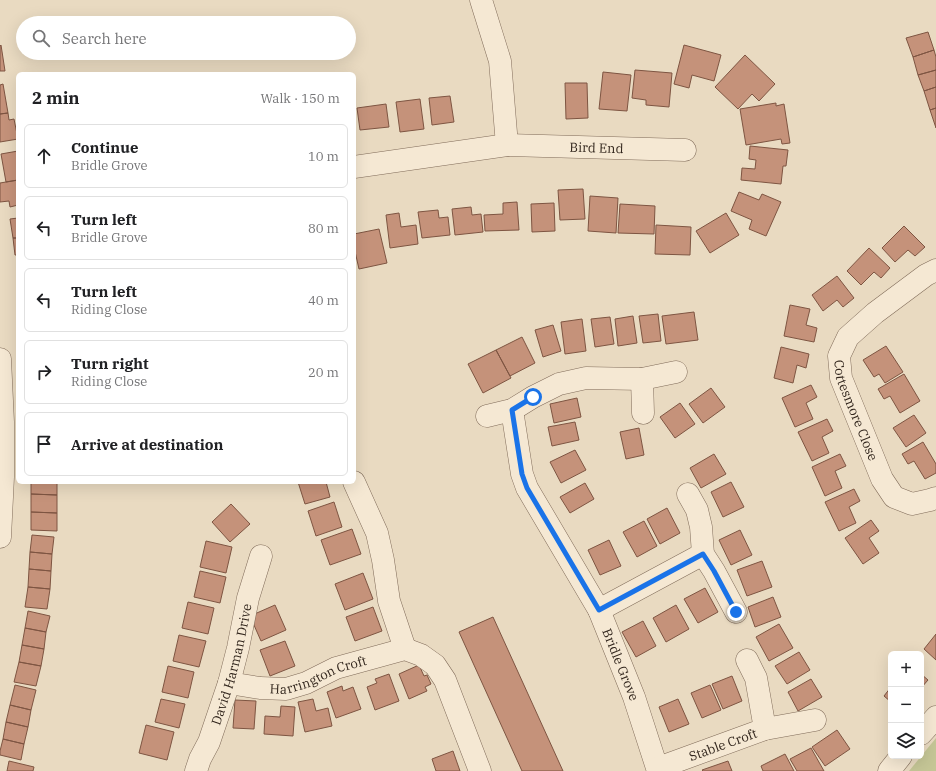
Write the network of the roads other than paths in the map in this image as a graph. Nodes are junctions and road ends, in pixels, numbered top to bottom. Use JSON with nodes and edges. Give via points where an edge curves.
{"nodes":[{"id":1,"x":481,"y":0,"type":"edge"},
{"id":2,"x":507,"y":145,"type":"junction"},
{"id":3,"x":685,"y":150,"type":"dead end"},
{"id":4,"x":356,"y":166,"type":"edge"},
{"id":5,"x":936,"y":270,"type":"edge"},
{"id":6,"x":0,"y":359,"type":"edge"},
{"id":7,"x":676,"y":372,"type":"dead end"},
{"id":8,"x":642,"y":379,"type":"junction"},
{"id":9,"x":512,"y":410,"type":"junction"},
{"id":10,"x":643,"y":413,"type":"dead end"},
{"id":11,"x":487,"y":416,"type":"dead end"},
{"id":12,"x":355,"y":484,"type":"edge"},
{"id":13,"x":688,"y":494,"type":"dead end"},
{"id":14,"x":936,"y":498,"type":"edge"},
{"id":15,"x":0,"y":537,"type":"edge"},
{"id":16,"x":703,"y":554,"type":"junction"},
{"id":17,"x":262,"y":556,"type":"dead end"},
{"id":18,"x":599,"y":610,"type":"junction"},
{"id":19,"x":736,"y":612,"type":"dead end"},
{"id":20,"x":406,"y":649,"type":"junction"},
{"id":21,"x":747,"y":660,"type":"dead end"},
{"id":22,"x":229,"y":682,"type":"junction"},
{"id":23,"x":936,"y":717,"type":"edge"},
{"id":24,"x":816,"y":720,"type":"dead end"},
{"id":25,"x":765,"y":729,"type":"junction"},
{"id":26,"x":924,"y":731,"type":"edge"},
{"id":27,"x":899,"y":759,"type":"edge"},
{"id":28,"x":658,"y":770,"type":"edge"},
{"id":29,"x":196,"y":771,"type":"edge"},
{"id":30,"x":480,"y":771,"type":"edge"},
{"id":31,"x":889,"y":771,"type":"edge"}],
"edges":[{"from":1,"to":2,"type":"street","via":[[500,61]]},
{"from":2,"to":3,"type":"street","name":"Bird End"},
{"from":2,"to":4,"type":"street","name":"Bird End"},
{"from":5,"to":14,"type":"street","name":"Cottesmore Close","via":[[926,274],[875,312],[848,337],[839,356],[841,378],[882,480],[894,497],[912,504]]},
{"from":6,"to":15,"type":"street","via":[[3,477]]},
{"from":7,"to":8,"type":"street"},
{"from":8,"to":9,"type":"street","via":[[586,378],[560,384]]},
{"from":8,"to":10,"type":"street"},
{"from":9,"to":11,"type":"street"},
{"from":9,"to":18,"type":"street","name":"Bridle Grove","via":[[522,474],[527,488]]},
{"from":12,"to":20,"type":"street","via":[[377,533],[389,601]]},
{"from":13,"to":16,"type":"street","via":[[697,510],[702,527]]},
{"from":16,"to":18,"type":"street"},
{"from":16,"to":19,"type":"street"},
{"from":17,"to":22,"type":"street","name":"David Harman Drive","via":[[248,598]]},
{"from":18,"to":28,"type":"street","name":"Bridle Grove","via":[[634,697]]},
{"from":20,"to":22,"type":"street","name":"Harrington Croft","via":[[336,668],[306,683],[286,689],[260,688]]},
{"from":20,"to":30,"type":"street","via":[[435,665],[446,680]]},
{"from":21,"to":25,"type":"street","name":"Stable Croft","via":[[756,678]]},
{"from":22,"to":29,"type":"street","name":"David Harman Drive","via":[[209,742]]},
{"from":23,"to":26,"type":"street"},
{"from":24,"to":25,"type":"street","name":"Stable Croft"},
{"from":25,"to":28,"type":"street","name":"Stable Croft"},
{"from":27,"to":31,"type":"street"}]}
